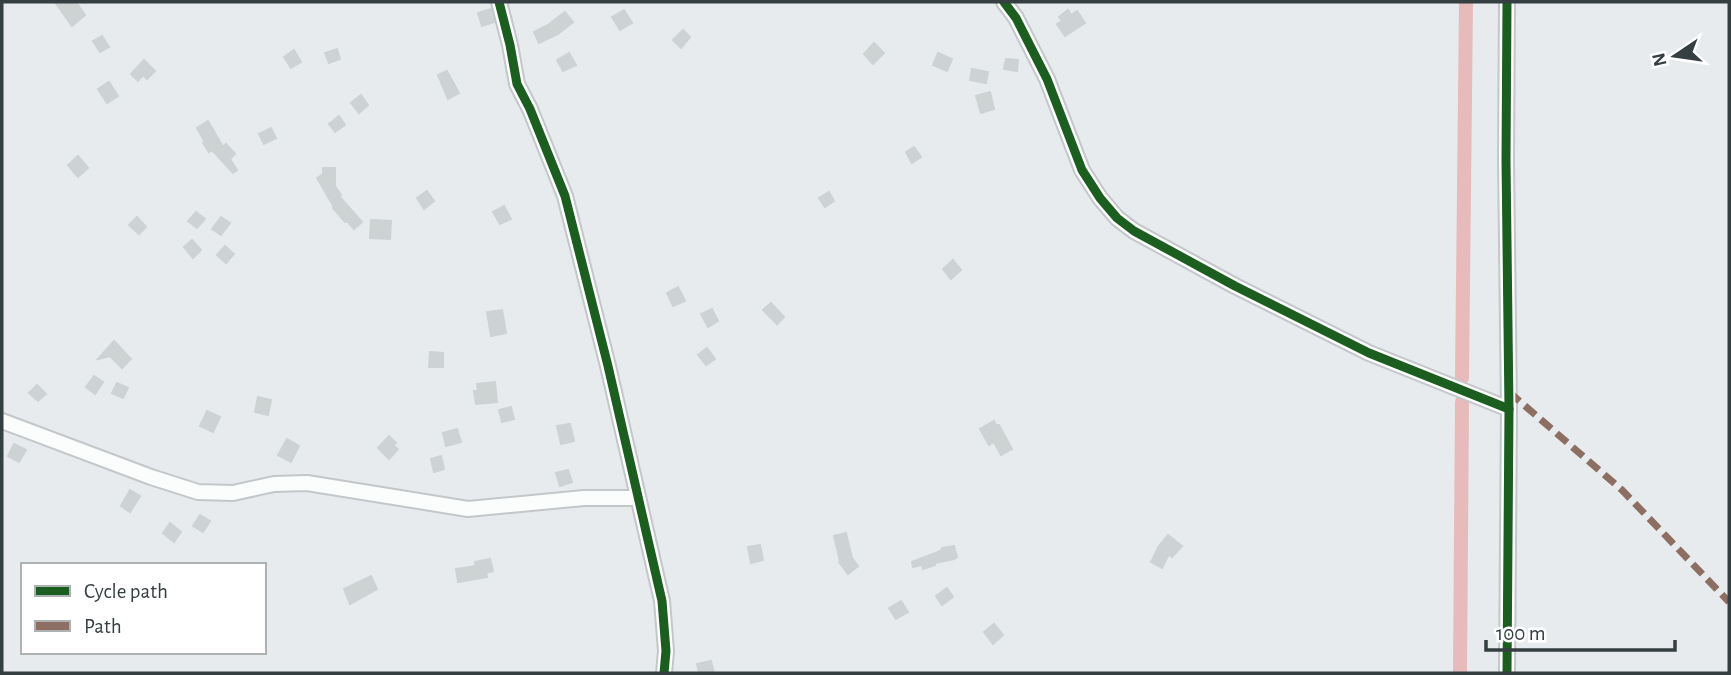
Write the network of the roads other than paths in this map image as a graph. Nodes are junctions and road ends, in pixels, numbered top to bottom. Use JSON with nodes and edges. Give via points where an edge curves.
{"nodes":[{"id":1,"x":499,"y":2,"type":"edge"},
{"id":2,"x":1004,"y":2,"type":"edge"},
{"id":3,"x":1507,"y":2,"type":"edge"},
{"id":4,"x":1509,"y":409,"type":"junction"},
{"id":5,"x":2,"y":421,"type":"edge"},
{"id":6,"x":638,"y":498,"type":"junction"},
{"id":7,"x":664,"y":673,"type":"edge"},
{"id":8,"x":1507,"y":673,"type":"edge"}],
"edges":[{"from":1,"to":6,"type":"street","via":[[517,84],[565,196]]},
{"from":2,"to":4,"type":"street","via":[[1047,79],[1082,170],[1117,218],[1235,286],[1357,347]]},
{"from":3,"to":4,"type":"street"},
{"from":4,"to":8,"type":"street"},
{"from":5,"to":6,"type":"street","via":[[198,492],[233,493],[307,483],[468,509]]},
{"from":6,"to":7,"type":"street","via":[[662,601]]}]}
